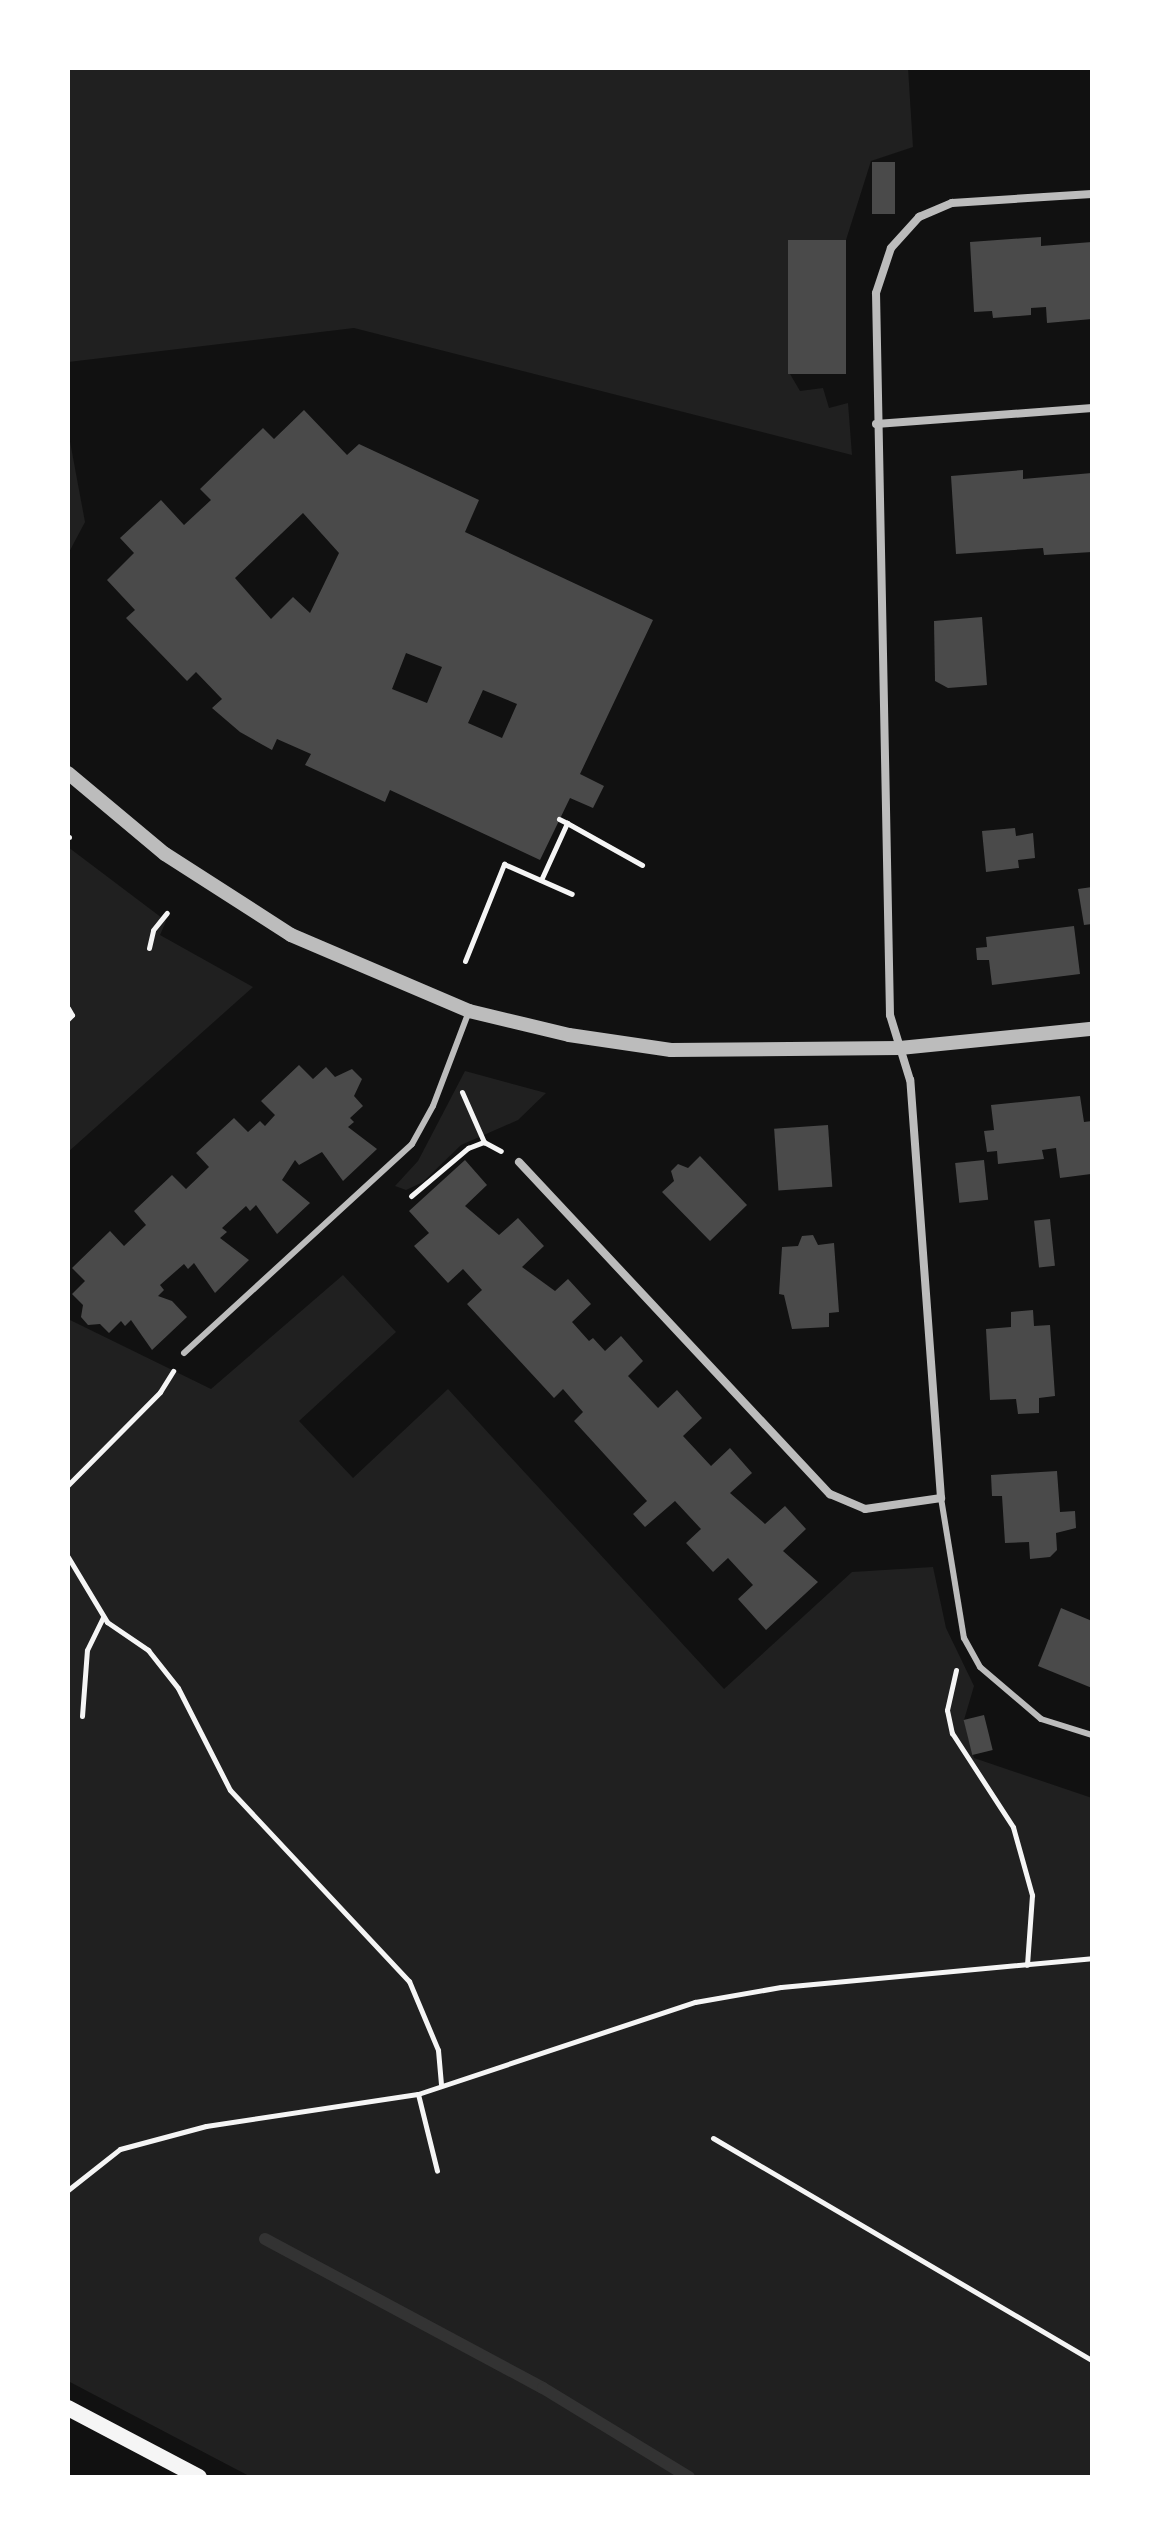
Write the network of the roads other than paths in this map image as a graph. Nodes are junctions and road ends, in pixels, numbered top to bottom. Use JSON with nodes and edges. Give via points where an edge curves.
{"nodes":[{"id":1,"x":1092,"y":194,"type":"edge"},
{"id":2,"x":1092,"y":408,"type":"edge"},
{"id":3,"x":876,"y":424,"type":"junction"},
{"id":4,"x":68,"y":773,"type":"edge"},
{"id":5,"x":469,"y":1011,"type":"junction"},
{"id":6,"x":1092,"y":1029,"type":"edge"},
{"id":7,"x":900,"y":1048,"type":"junction"},
{"id":8,"x":519,"y":1162,"type":"road end"},
{"id":9,"x":184,"y":1353,"type":"road end"},
{"id":10,"x":941,"y":1498,"type":"junction"},
{"id":11,"x":1092,"y":1735,"type":"edge"},
{"id":12,"x":68,"y":2408,"type":"edge"},
{"id":13,"x":199,"y":2477,"type":"edge"}],
"edges":[{"from":1,"to":3,"type":"street","via":[[964,201],[919,217],[891,248],[876,293]]},
{"from":2,"to":3,"type":"street"},
{"from":3,"to":7,"type":"street","via":[[890,1015]]},
{"from":4,"to":5,"type":"street","via":[[165,854],[291,935]]},
{"from":5,"to":7,"type":"street","via":[[569,1035],[671,1050]]},
{"from":5,"to":9,"type":"lane","via":[[412,1144]]},
{"from":6,"to":7,"type":"street"},
{"from":7,"to":10,"type":"street","via":[[910,1080]]},
{"from":8,"to":10,"type":"street","via":[[830,1494],[865,1509]]},
{"from":10,"to":11,"type":"lane","via":[[964,1638],[980,1667],[1041,1719]]},
{"from":12,"to":13,"type":"main road"}]}
